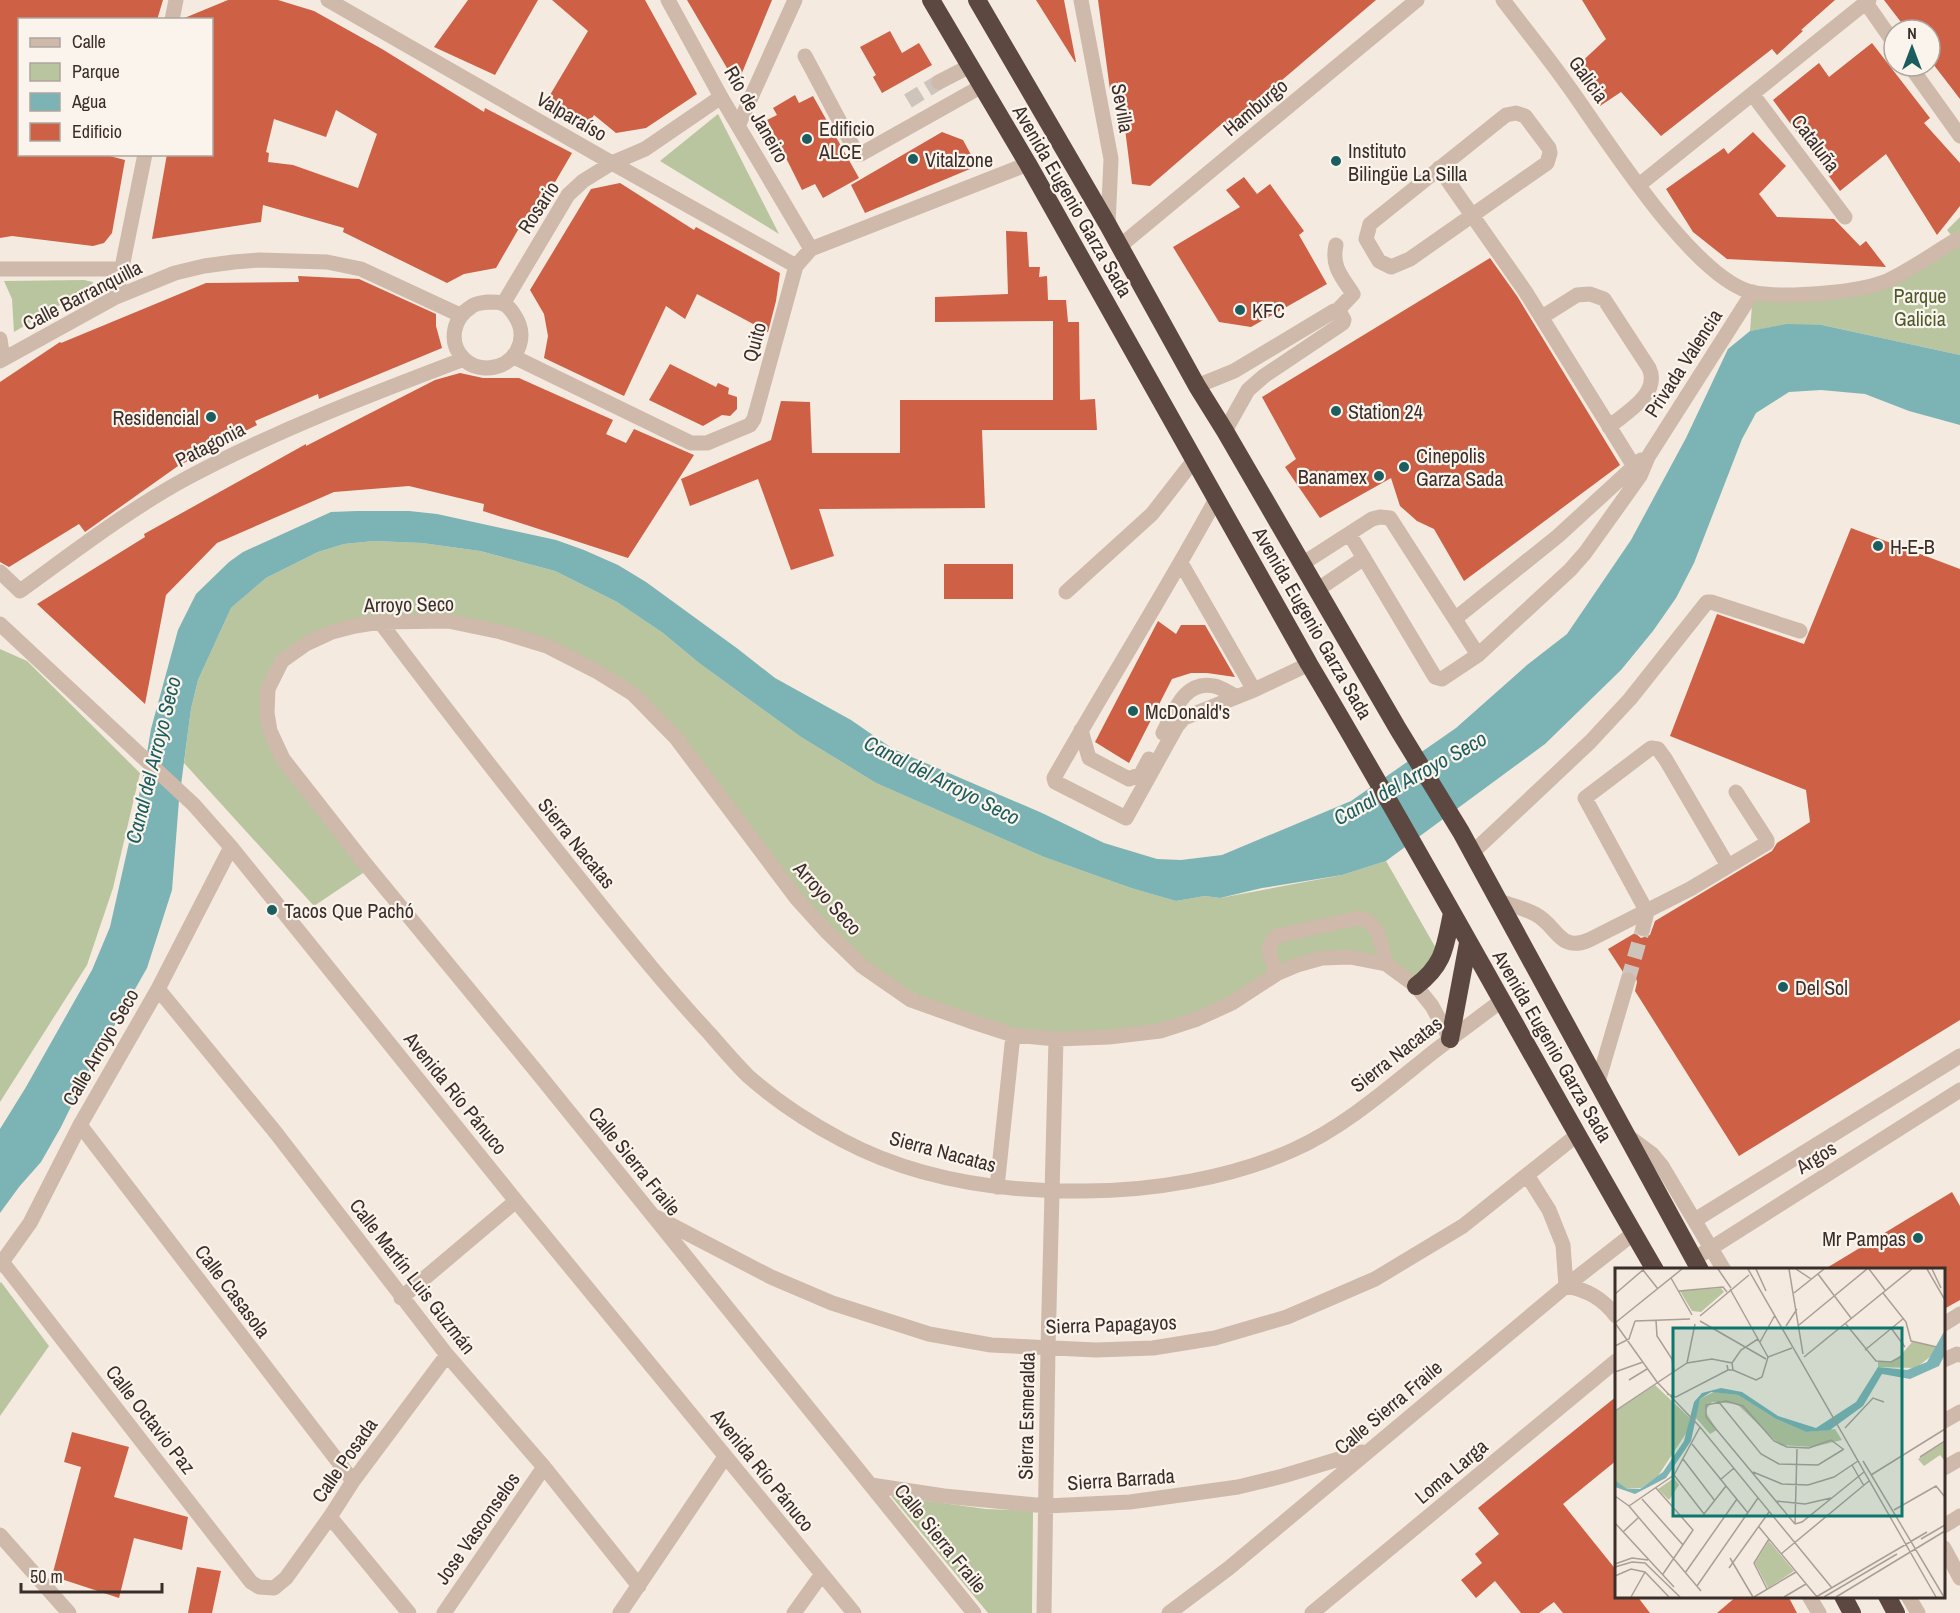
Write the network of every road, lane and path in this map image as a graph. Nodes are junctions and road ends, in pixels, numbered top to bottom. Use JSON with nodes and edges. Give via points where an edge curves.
{"nodes":[{"id":1,"x":176,"y":0,"type":"edge"},
{"id":2,"x":328,"y":0,"type":"edge"},
{"id":3,"x":668,"y":0,"type":"edge"},
{"id":4,"x":795,"y":0,"type":"edge"},
{"id":5,"x":931,"y":0,"type":"edge"},
{"id":6,"x":977,"y":0,"type":"edge"},
{"id":7,"x":1081,"y":0,"type":"edge"},
{"id":8,"x":1417,"y":0,"type":"edge"},
{"id":9,"x":1503,"y":0,"type":"edge"},
{"id":10,"x":1867,"y":1,"type":"edge"},
{"id":11,"x":172,"y":18,"type":"edge"},
{"id":12,"x":1882,"y":24,"type":"edge"},
{"id":13,"x":806,"y":56,"type":"dead end"},
{"id":14,"x":970,"y":66,"type":"junction"},
{"id":15,"x":1919,"y":78,"type":"edge"},
{"id":16,"x":939,"y":82,"type":"tunnel mouth"},
{"id":17,"x":982,"y":86,"type":"junction"},
{"id":18,"x":1753,"y":95,"type":"junction"},
{"id":19,"x":721,"y":97,"type":"junction"},
{"id":20,"x":738,"y":124,"type":"junction"},
{"id":21,"x":1960,"y":136,"type":"edge"},
{"id":22,"x":145,"y":156,"type":"edge"},
{"id":23,"x":612,"y":164,"type":"junction"},
{"id":24,"x":1028,"y":164,"type":"junction"},
{"id":25,"x":1439,"y":168,"type":"junction"},
{"id":26,"x":1639,"y":185,"type":"junction"},
{"id":27,"x":1473,"y":214,"type":"junction"},
{"id":28,"x":1845,"y":217,"type":"dead end"},
{"id":29,"x":1108,"y":225,"type":"junction"},
{"id":30,"x":1956,"y":240,"type":"dead end"},
{"id":31,"x":1336,"y":245,"type":"dead end"},
{"id":32,"x":1120,"y":246,"type":"junction"},
{"id":33,"x":811,"y":249,"type":"junction"},
{"id":34,"x":796,"y":266,"type":"junction"},
{"id":35,"x":0,"y":269,"type":"edge"},
{"id":36,"x":122,"y":269,"type":"junction"},
{"id":37,"x":1753,"y":292,"type":"junction"},
{"id":38,"x":116,"y":297,"type":"junction"},
{"id":39,"x":503,"y":304,"type":"junction"},
{"id":40,"x":1337,"y":311,"type":"junction"},
{"id":41,"x":460,"y":315,"type":"junction"},
{"id":42,"x":1542,"y":317,"type":"junction"},
{"id":43,"x":0,"y":339,"type":"edge"},
{"id":44,"x":514,"y":357,"type":"junction"},
{"id":45,"x":464,"y":359,"type":"junction"},
{"id":46,"x":2,"y":360,"type":"edge"},
{"id":47,"x":1197,"y":386,"type":"junction"},
{"id":48,"x":1609,"y":427,"type":"junction"},
{"id":49,"x":1225,"y":431,"type":"junction"},
{"id":50,"x":1194,"y":460,"type":"junction"},
{"id":51,"x":1636,"y":471,"type":"junction"},
{"id":52,"x":1216,"y":499,"type":"junction"},
{"id":53,"x":1350,"y":535,"type":"junction"},
{"id":54,"x":1364,"y":558,"type":"junction"},
{"id":55,"x":1181,"y":563,"type":"junction"},
{"id":56,"x":1302,"y":564,"type":"junction"},
{"id":57,"x":0,"y":572,"type":"edge"},
{"id":58,"x":1317,"y":590,"type":"junction"},
{"id":59,"x":1066,"y":592,"type":"dead end"},
{"id":60,"x":1456,"y":618,"type":"junction"},
{"id":61,"x":380,"y":622,"type":"junction"},
{"id":62,"x":0,"y":624,"type":"edge"},
{"id":63,"x":1800,"y":631,"type":"dead end"},
{"id":64,"x":1478,"y":655,"type":"junction"},
{"id":65,"x":1309,"y":664,"type":"junction"},
{"id":66,"x":1254,"y":690,"type":"junction"},
{"id":67,"x":1235,"y":696,"type":"junction"},
{"id":68,"x":1081,"y":730,"type":"junction"},
{"id":69,"x":270,"y":731,"type":"joint"},
{"id":70,"x":1736,"y":792,"type":"dead end"},
{"id":71,"x":231,"y":847,"type":"junction"},
{"id":72,"x":1472,"y":853,"type":"junction"},
{"id":73,"x":1728,"y":866,"type":"junction"},
{"id":74,"x":1499,"y":901,"type":"junction"},
{"id":75,"x":1647,"y":912,"type":"junction"},
{"id":76,"x":1452,"y":913,"type":"junction"},
{"id":77,"x":1643,"y":928,"type":"tunnel mouth"},
{"id":78,"x":1468,"y":943,"type":"junction"},
{"id":79,"x":1386,"y":964,"type":"junction"},
{"id":80,"x":1278,"y":973,"type":"junction"},
{"id":81,"x":1628,"y":980,"type":"tunnel mouth"},
{"id":82,"x":1416,"y":986,"type":"junction"},
{"id":83,"x":158,"y":989,"type":"junction"},
{"id":84,"x":1501,"y":1001,"type":"junction"},
{"id":85,"x":1013,"y":1035,"type":"junction"},
{"id":86,"x":1056,"y":1039,"type":"junction"},
{"id":87,"x":1450,"y":1039,"type":"junction"},
{"id":88,"x":1960,"y":1056,"type":"edge"},
{"id":89,"x":1598,"y":1082,"type":"junction"},
{"id":90,"x":1960,"y":1090,"type":"edge"},
{"id":91,"x":80,"y":1125,"type":"junction"},
{"id":92,"x":1577,"y":1135,"type":"junction"},
{"id":93,"x":1627,"y":1135,"type":"junction"},
{"id":94,"x":1527,"y":1175,"type":"junction"},
{"id":95,"x":997,"y":1187,"type":"junction"},
{"id":96,"x":1052,"y":1192,"type":"junction"},
{"id":97,"x":516,"y":1201,"type":"junction"},
{"id":98,"x":651,"y":1214,"type":"junction"},
{"id":99,"x":1695,"y":1220,"type":"junction"},
{"id":100,"x":1634,"y":1233,"type":"junction"},
{"id":101,"x":1712,"y":1248,"type":"junction"},
{"id":102,"x":1,"y":1264,"type":"edge"},
{"id":103,"x":1697,"y":1264,"type":"edge"},
{"id":104,"x":1654,"y":1268,"type":"edge"},
{"id":105,"x":1723,"y":1268,"type":"edge"},
{"id":106,"x":1566,"y":1286,"type":"junction"},
{"id":107,"x":401,"y":1298,"type":"junction"},
{"id":108,"x":1615,"y":1314,"type":"edge"},
{"id":109,"x":1960,"y":1314,"type":"edge"},
{"id":110,"x":1945,"y":1323,"type":"edge"},
{"id":111,"x":1048,"y":1348,"type":"junction"},
{"id":112,"x":447,"y":1355,"type":"junction"},
{"id":113,"x":1960,"y":1355,"type":"edge"},
{"id":114,"x":1945,"y":1360,"type":"edge"},
{"id":115,"x":1615,"y":1363,"type":"edge"},
{"id":116,"x":1960,"y":1412,"type":"edge"},
{"id":117,"x":1945,"y":1420,"type":"edge"},
{"id":118,"x":1370,"y":1449,"type":"junction"},
{"id":119,"x":725,"y":1457,"type":"junction"},
{"id":120,"x":1960,"y":1460,"type":"edge"},
{"id":121,"x":544,"y":1467,"type":"junction"},
{"id":122,"x":1945,"y":1468,"type":"edge"},
{"id":123,"x":353,"y":1481,"type":"junction"},
{"id":124,"x":871,"y":1485,"type":"junction"},
{"id":125,"x":1046,"y":1506,"type":"junction"},
{"id":126,"x":1960,"y":1516,"type":"edge"},
{"id":127,"x":330,"y":1517,"type":"junction"},
{"id":128,"x":1945,"y":1525,"type":"edge"},
{"id":129,"x":0,"y":1535,"type":"edge"},
{"id":130,"x":1945,"y":1550,"type":"edge"},
{"id":131,"x":822,"y":1574,"type":"junction"},
{"id":132,"x":1960,"y":1578,"type":"edge"},
{"id":133,"x":639,"y":1586,"type":"junction"},
{"id":134,"x":274,"y":1588,"type":"joint"},
{"id":135,"x":1810,"y":1598,"type":"edge"},
{"id":136,"x":1844,"y":1598,"type":"edge"},
{"id":137,"x":1888,"y":1598,"type":"edge"},
{"id":138,"x":1909,"y":1598,"type":"edge"},
{"id":139,"x":69,"y":1613,"type":"edge"},
{"id":140,"x":409,"y":1613,"type":"edge"},
{"id":141,"x":444,"y":1613,"type":"edge"},
{"id":142,"x":620,"y":1613,"type":"edge"},
{"id":143,"x":794,"y":1613,"type":"edge"},
{"id":144,"x":854,"y":1613,"type":"edge"},
{"id":145,"x":974,"y":1613,"type":"edge"},
{"id":146,"x":1044,"y":1613,"type":"edge"},
{"id":147,"x":1168,"y":1613,"type":"edge"},
{"id":148,"x":1312,"y":1613,"type":"edge"},
{"id":149,"x":1819,"y":1613,"type":"edge"},
{"id":150,"x":1852,"y":1613,"type":"edge"},
{"id":151,"x":1896,"y":1613,"type":"edge"},
{"id":152,"x":1918,"y":1613,"type":"edge"}],
"edges":[{"from":1,"to":11,"type":"street"},
{"from":2,"to":23,"type":"street","name":"Valparaíso"},
{"from":3,"to":19,"type":"street","name":"Río de Janeiro"},
{"from":4,"to":20,"type":"street"},
{"from":5,"to":14,"type":"highway","name":"Avenida Eugenio Garza Sada"},
{"from":6,"to":29,"type":"highway","name":"Avenida Eugenio Garza Sada"},
{"from":7,"to":29,"type":"street","name":"Sevilla","via":[[1111,159]]},
{"from":8,"to":32,"type":"street","name":"Hamburgo"},
{"from":9,"to":26,"type":"street","name":"Galicia"},
{"from":10,"to":12,"type":"street"},
{"from":10,"to":18,"type":"street"},
{"from":13,"to":17,"type":"street","via":[[857,154]]},
{"from":14,"to":16,"type":"street"},
{"from":14,"to":17,"type":"highway","name":"Avenida Eugenio Garza Sada"},
{"from":15,"to":21,"type":"street"},
{"from":17,"to":24,"type":"highway","name":"Avenida Eugenio Garza Sada"},
{"from":18,"to":26,"type":"street"},
{"from":18,"to":28,"type":"street","name":"Cataluña"},
{"from":19,"to":20,"type":"street","name":"Río de Janeiro"},
{"from":19,"to":23,"type":"street","name":"Rosario","via":[[645,149]]},
{"from":20,"to":33,"type":"street","name":"Río de Janeiro"},
{"from":22,"to":36,"type":"street"},
{"from":23,"to":34,"type":"street","name":"Valparaíso"},
{"from":23,"to":39,"type":"street","name":"Rosario","via":[[568,195]]},
{"from":24,"to":33,"type":"street","name":"Quito"},
{"from":24,"to":50,"type":"highway","name":"Avenida Eugenio Garza Sada"},
{"from":25,"to":27,"type":"street"},
{"from":25,"to":27,"type":"street","via":[[1370,224],[1366,239],[1378,261],[1391,267],[1410,259]]},
{"from":25,"to":27,"type":"street","via":[[1511,114],[1525,116],[1549,148],[1547,163]]},
{"from":26,"to":37,"type":"street","name":"Galicia","via":[[1704,263]]},
{"from":27,"to":42,"type":"street"},
{"from":29,"to":32,"type":"highway","name":"Avenida Eugenio Garza Sada"},
{"from":30,"to":37,"type":"street","via":[[1889,280],[1861,289]]},
{"from":31,"to":40,"type":"street","via":[[1336,266],[1353,294]]},
{"from":32,"to":47,"type":"highway","name":"Avenida Eugenio Garza Sada"},
{"from":33,"to":34,"type":"street","name":"Quito"},
{"from":34,"to":44,"type":"street","name":"Quito","via":[[754,419],[750,425],[707,443],[691,443]]},
{"from":35,"to":36,"type":"street"},
{"from":36,"to":38,"type":"street"},
{"from":37,"to":51,"type":"street","name":"Privada Valencia"},
{"from":38,"to":41,"type":"street","name":"Calle Barranquilla","via":[[175,273],[204,266],[259,260],[327,262],[362,269]]},
{"from":38,"to":46,"type":"street","name":"Calle Barranquilla"},
{"from":39,"to":41,"type":"street","via":[[473,305]]},
{"from":39,"to":44,"type":"street","via":[[519,323],[520,347]]},
{"from":40,"to":47,"type":"street","via":[[1234,371]]},
{"from":40,"to":49,"type":"street","via":[[1344,322],[1248,390]]},
{"from":41,"to":45,"type":"street","via":[[454,330],[455,346]]},
{"from":42,"to":48,"type":"street"},
{"from":42,"to":48,"type":"street","via":[[1577,295],[1597,295],[1609,304],[1649,368],[1651,382],[1646,395]]},
{"from":43,"to":46,"type":"street"},
{"from":44,"to":45,"type":"street","via":[[498,368],[480,368]]},
{"from":45,"to":57,"type":"street","name":"Patagonia","via":[[277,433],[185,479],[20,591]]},
{"from":47,"to":49,"type":"highway","name":"Avenida Eugenio Garza Sada"},
{"from":48,"to":51,"type":"street"},
{"from":49,"to":56,"type":"highway","name":"Avenida Eugenio Garza Sada"},
{"from":50,"to":52,"type":"highway","name":"Avenida Eugenio Garza Sada"},
{"from":50,"to":59,"type":"street","via":[[1152,514]]},
{"from":51,"to":60,"type":"street"},
{"from":51,"to":64,"type":"street","via":[[1585,553]]},
{"from":52,"to":55,"type":"street"},
{"from":52,"to":65,"type":"highway","name":"Avenida Eugenio Garza Sada"},
{"from":53,"to":54,"type":"street"},
{"from":53,"to":56,"type":"street"},
{"from":53,"to":60,"type":"street","via":[[1372,519],[1390,518]]},
{"from":54,"to":58,"type":"street"},
{"from":54,"to":64,"type":"street","via":[[1437,678],[1442,679]]},
{"from":55,"to":66,"type":"street"},
{"from":55,"to":68,"type":"street"},
{"from":56,"to":58,"type":"highway","name":"Avenida Eugenio Garza Sada"},
{"from":58,"to":72,"type":"highway","name":"Avenida Eugenio Garza Sada"},
{"from":60,"to":64,"type":"street"},
{"from":61,"to":69,"type":"street","name":"Arroyo Seco","via":[[332,632],[282,661],[268,689]]},
{"from":61,"to":85,"type":"street","name":"Arroyo Seco","via":[[448,621],[501,632],[547,646],[633,694],[675,738],[797,899],[862,966],[911,1000]]},
{"from":61,"to":95,"type":"street","name":"Sierra Nacatas","via":[[498,778],[664,985],[748,1076],[795,1112],[843,1141],[900,1165]]},
{"from":62,"to":71,"type":"street","name":"Avenida Río Pánuco","via":[[194,805]]},
{"from":63,"to":72,"type":"street","via":[[1707,602],[1630,699],[1590,742]]},
{"from":65,"to":66,"type":"street"},
{"from":65,"to":76,"type":"highway","name":"Avenida Eugenio Garza Sada"},
{"from":66,"to":67,"type":"street"},
{"from":67,"to":68,"type":"street","via":[[1214,686],[1195,687],[1181,697],[1141,774],[1129,779],[1089,758]]},
{"from":67,"to":68,"type":"street","via":[[1180,721],[1126,818],[1055,782]]},
{"from":69,"to":98,"type":"street","name":"Calle Sierra Fraile","via":[[283,759],[339,831]]},
{"from":70,"to":73,"type":"street","via":[[1768,841]]},
{"from":71,"to":83,"type":"street","name":"Calle Arroyo Seco"},
{"from":71,"to":97,"type":"street","name":"Avenida Río Pánuco"},
{"from":72,"to":74,"type":"highway","name":"Avenida Eugenio Garza Sada"},
{"from":73,"to":75,"type":"street"},
{"from":73,"to":75,"type":"street","via":[[1666,760],[1658,749],[1651,748],[1585,798]]},
{"from":74,"to":75,"type":"street","via":[[1535,914],[1563,939],[1575,944]]},
{"from":74,"to":89,"type":"highway","name":"Avenida Eugenio Garza Sada"},
{"from":75,"to":77,"type":"street"},
{"from":76,"to":78,"type":"highway","name":"Avenida Eugenio Garza Sada"},
{"from":76,"to":82,"type":"highway","via":[[1439,963]]},
{"from":78,"to":84,"type":"highway","name":"Avenida Eugenio Garza Sada"},
{"from":78,"to":87,"type":"highway"},
{"from":79,"to":80,"type":"street","name":"Arroyo Seco","via":[[1350,957],[1322,958]]},
{"from":79,"to":80,"type":"street","via":[[1375,927],[1359,918],[1271,940],[1269,957]]},
{"from":79,"to":82,"type":"street","name":"Arroyo Seco"},
{"from":80,"to":86,"type":"street","name":"Arroyo Seco","via":[[1232,1003],[1160,1031]]},
{"from":81,"to":89,"type":"street"},
{"from":82,"to":87,"type":"street","name":"Arroyo Seco"},
{"from":83,"to":91,"type":"street","name":"Calle Arroyo Seco"},
{"from":83,"to":107,"type":"street","name":"Calle Martín Luis Guzmán","via":[[276,1133]]},
{"from":84,"to":87,"type":"street","name":"Sierra Nacatas"},
{"from":84,"to":92,"type":"highway","name":"Avenida Eugenio Garza Sada"},
{"from":85,"to":86,"type":"street","name":"Arroyo Seco"},
{"from":85,"to":95,"type":"street"},
{"from":86,"to":96,"type":"street","name":"Sierra Esmeralda"},
{"from":87,"to":96,"type":"street","name":"Sierra Nacatas","via":[[1370,1103],[1293,1150],[1238,1170],[1188,1181],[1117,1191]]},
{"from":88,"to":99,"type":"street"},
{"from":89,"to":93,"type":"highway","name":"Avenida Eugenio Garza Sada"},
{"from":90,"to":101,"type":"street","name":"Argos"},
{"from":91,"to":102,"type":"street","name":"Calle Arroyo Seco","via":[[30,1223]]},
{"from":91,"to":123,"type":"street","name":"Calle Casasola"},
{"from":92,"to":94,"type":"street","name":"Sierra Papagayos"},
{"from":92,"to":100,"type":"highway","name":"Avenida Eugenio Garza Sada"},
{"from":93,"to":99,"type":"street","via":[[1662,1166]]},
{"from":93,"to":103,"type":"highway","name":"Avenida Eugenio Garza Sada"},
{"from":94,"to":106,"type":"street","via":[[1549,1210],[1563,1245]]},
{"from":94,"to":111,"type":"street","name":"Sierra Papagayos","via":[[1463,1226],[1375,1279],[1287,1317],[1215,1338],[1153,1348]]},
{"from":95,"to":96,"type":"street","name":"Sierra Nacatas"},
{"from":96,"to":111,"type":"street","name":"Sierra Esmeralda"},
{"from":97,"to":107,"type":"street"},
{"from":97,"to":119,"type":"street","name":"Avenida Río Pánuco"},
{"from":98,"to":111,"type":"street","name":"Sierra Papagayos","via":[[771,1277],[851,1309],[929,1334],[991,1345]]},
{"from":98,"to":124,"type":"street","name":"Calle Sierra Fraile"},
{"from":99,"to":101,"type":"street"},
{"from":100,"to":104,"type":"highway","name":"Avenida Eugenio Garza Sada"},
{"from":100,"to":106,"type":"street","name":"Calle Sierra Fraile"},
{"from":101,"to":103,"type":"street","name":"Argos"},
{"from":101,"to":105,"type":"street"},
{"from":102,"to":134,"type":"street","name":"Calle Octavio Paz","via":[[251,1582]]},
{"from":106,"to":108,"type":"street","via":[[1600,1299]]},
{"from":106,"to":118,"type":"street","name":"Calle Sierra Fraile"},
{"from":107,"to":112,"type":"street","name":"Calle Martín Luis Guzmán"},
{"from":109,"to":110,"type":"street"},
{"from":111,"to":125,"type":"street","name":"Sierra Esmeralda"},
{"from":112,"to":121,"type":"street","name":"Calle Martín Luis Guzmán"},
{"from":112,"to":123,"type":"street","name":"Calle Posada"},
{"from":113,"to":114,"type":"street"},
{"from":115,"to":148,"type":"street","name":"Loma Larga"},
{"from":116,"to":117,"type":"street"},
{"from":118,"to":125,"type":"street","name":"Sierra Barrada","via":[[1238,1487],[1130,1502]]},
{"from":118,"to":147,"type":"street","name":"Calle Sierra Fraile","via":[[1229,1568]]},
{"from":119,"to":131,"type":"street","name":"Avenida Río Pánuco"},
{"from":119,"to":133,"type":"street"},
{"from":120,"to":122,"type":"street"},
{"from":121,"to":133,"type":"street","name":"Calle Martín Luis Guzmán"},
{"from":121,"to":141,"type":"street","name":"Jose Vasconselos"},
{"from":123,"to":127,"type":"street","name":"Calle Posada"},
{"from":124,"to":125,"type":"street","name":"Sierra Barrada","via":[[944,1497]]},
{"from":124,"to":145,"type":"street","name":"Calle Sierra Fraile"},
{"from":125,"to":146,"type":"street","name":"Sierra Esmeralda"},
{"from":126,"to":128,"type":"street"},
{"from":127,"to":134,"type":"street","name":"Calle Posada","via":[[286,1578]]},
{"from":127,"to":140,"type":"street"},
{"from":129,"to":139,"type":"street"},
{"from":130,"to":132,"type":"street"},
{"from":131,"to":143,"type":"street"},
{"from":131,"to":144,"type":"street","name":"Avenida Río Pánuco"},
{"from":133,"to":142,"type":"street"},
{"from":135,"to":149,"type":"street"},
{"from":136,"to":150,"type":"highway"},
{"from":137,"to":151,"type":"highway"},
{"from":138,"to":152,"type":"street"}]}
